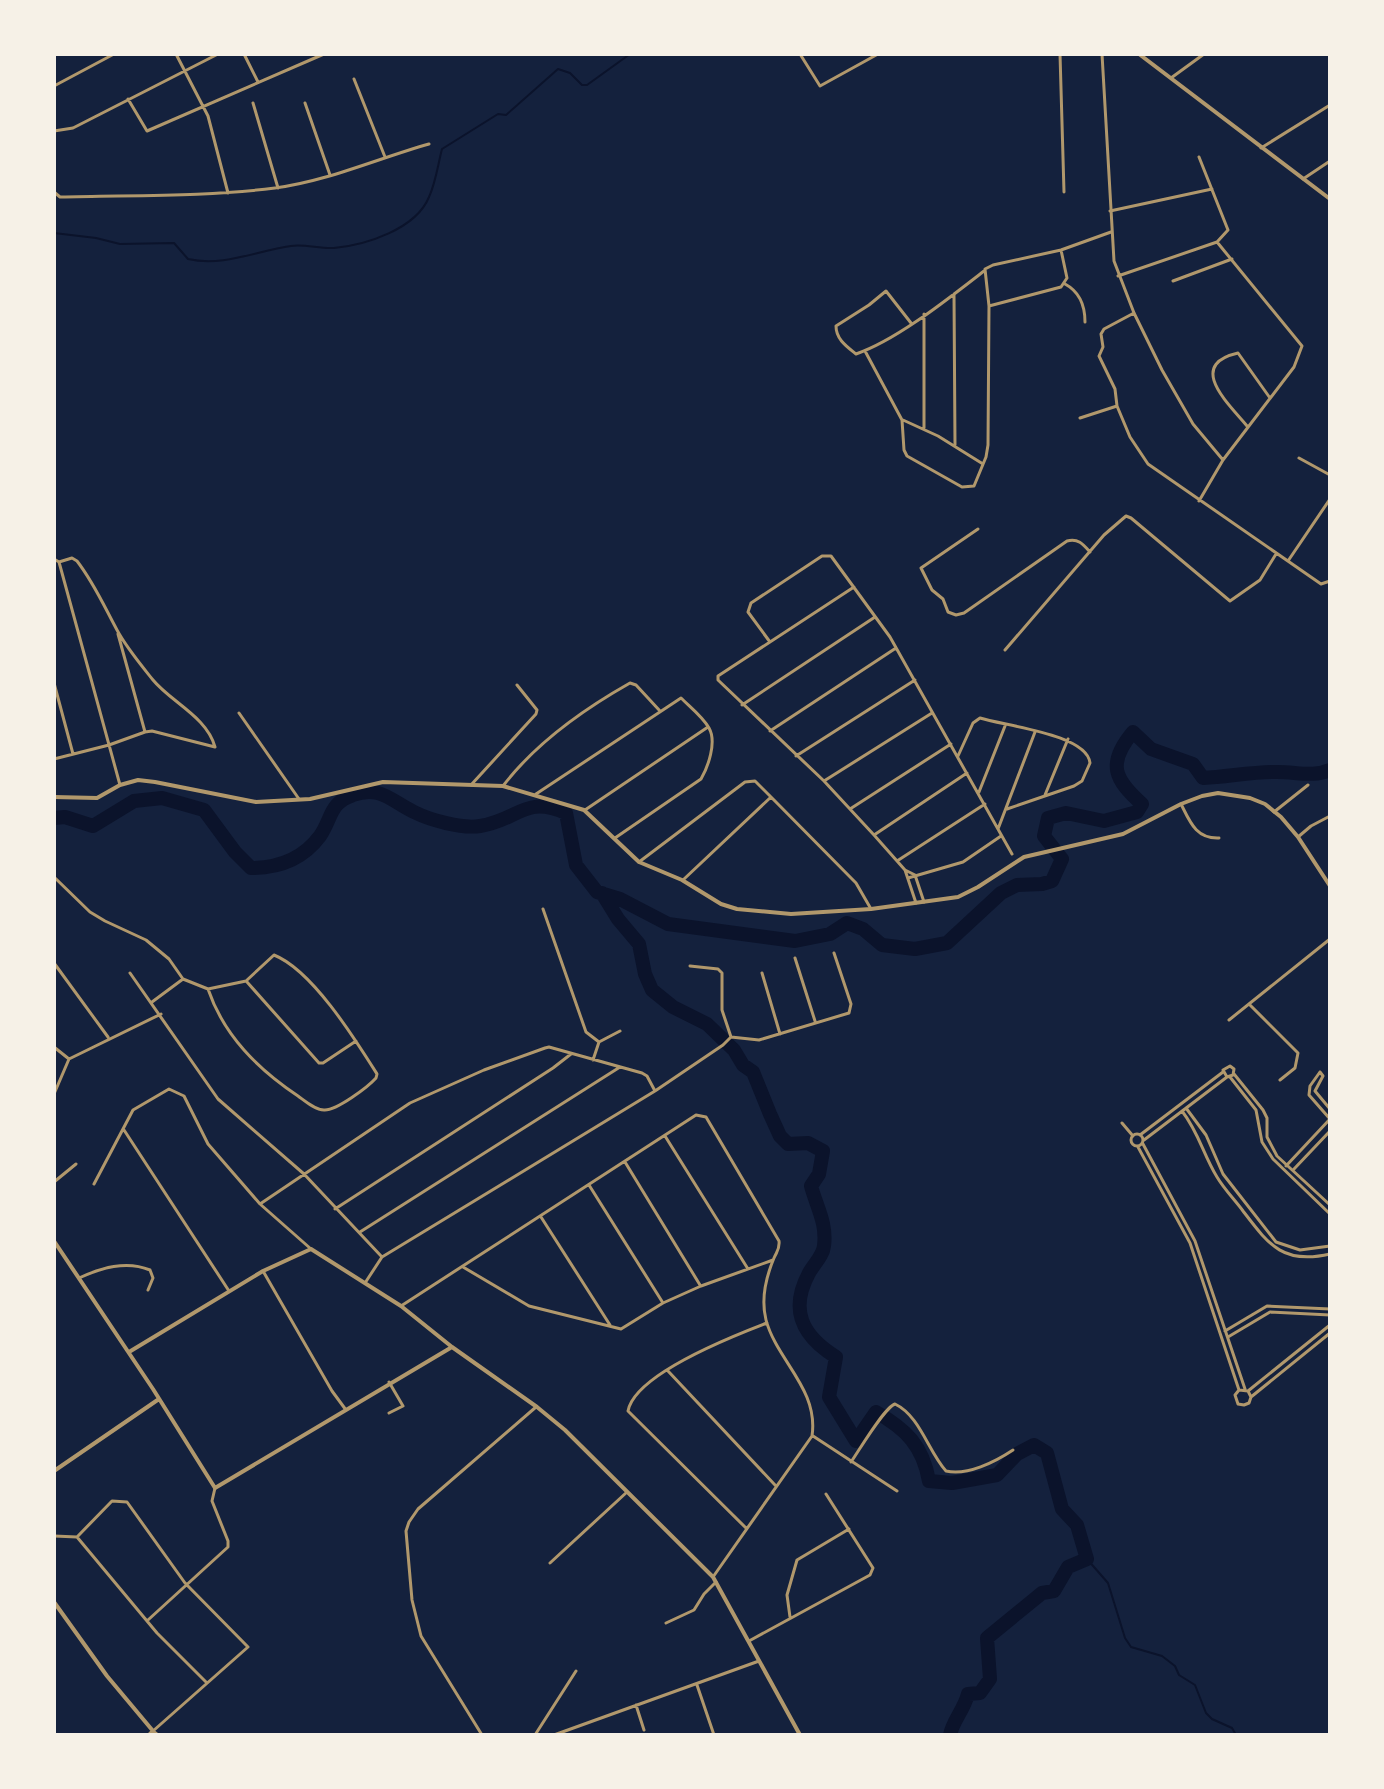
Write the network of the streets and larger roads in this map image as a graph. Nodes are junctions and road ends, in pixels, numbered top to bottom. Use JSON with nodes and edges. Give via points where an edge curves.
{"nodes":[{"id":1,"x":114,"y":54,"type":"edge"},
{"id":2,"x":176,"y":54,"type":"edge"},
{"id":3,"x":218,"y":54,"type":"edge"},
{"id":4,"x":244,"y":54,"type":"edge"},
{"id":5,"x":324,"y":54,"type":"edge"},
{"id":6,"x":800,"y":54,"type":"edge"},
{"id":7,"x":878,"y":54,"type":"edge"},
{"id":8,"x":1060,"y":54,"type":"edge"},
{"id":9,"x":1102,"y":54,"type":"edge"},
{"id":10,"x":1139,"y":54,"type":"edge"},
{"id":11,"x":1204,"y":54,"type":"edge"},
{"id":12,"x":185,"y":71,"type":"junction"},
{"id":13,"x":1171,"y":78,"type":"junction"},
{"id":14,"x":354,"y":79,"type":"dead end"},
{"id":15,"x":258,"y":82,"type":"junction"},
{"id":16,"x":54,"y":86,"type":"edge"},
{"id":17,"x":128,"y":99,"type":"junction"},
{"id":18,"x":253,"y":103,"type":"dead end"},
{"id":19,"x":305,"y":103,"type":"dead end"},
{"id":20,"x":1330,"y":105,"type":"edge"},
{"id":21,"x":203,"y":106,"type":"junction"},
{"id":22,"x":54,"y":131,"type":"edge"},
{"id":23,"x":429,"y":144,"type":"dead end"},
{"id":24,"x":1261,"y":148,"type":"junction"},
{"id":25,"x":385,"y":157,"type":"junction"},
{"id":26,"x":1199,"y":157,"type":"dead end"},
{"id":27,"x":1330,"y":161,"type":"edge"},
{"id":28,"x":330,"y":175,"type":"junction"},
{"id":29,"x":1303,"y":179,"type":"junction"},
{"id":30,"x":278,"y":188,"type":"junction"},
{"id":31,"x":1212,"y":189,"type":"junction"},
{"id":32,"x":54,"y":192,"type":"edge"},
{"id":33,"x":1064,"y":192,"type":"dead end"},
{"id":34,"x":228,"y":193,"type":"junction"},
{"id":35,"x":1330,"y":199,"type":"edge"},
{"id":36,"x":1110,"y":211,"type":"junction"},
{"id":37,"x":1111,"y":232,"type":"junction"},
{"id":38,"x":1217,"y":242,"type":"junction"},
{"id":39,"x":1061,"y":250,"type":"junction"},
{"id":40,"x":1232,"y":259,"type":"junction"},
{"id":41,"x":985,"y":269,"type":"junction"},
{"id":42,"x":1118,"y":276,"type":"junction"},
{"id":43,"x":1173,"y":281,"type":"dead end"},
{"id":44,"x":1065,"y":284,"type":"junction"},
{"id":45,"x":954,"y":294,"type":"junction"},
{"id":46,"x":989,"y":306,"type":"junction"},
{"id":47,"x":1134,"y":313,"type":"junction"},
{"id":48,"x":924,"y":314,"type":"junction"},
{"id":49,"x":1085,"y":322,"type":"dead end"},
{"id":50,"x":911,"y":323,"type":"junction"},
{"id":51,"x":865,"y":351,"type":"junction"},
{"id":52,"x":1270,"y":398,"type":"junction"},
{"id":53,"x":1117,"y":406,"type":"junction"},
{"id":54,"x":1080,"y":418,"type":"dead end"},
{"id":55,"x":902,"y":420,"type":"junction"},
{"id":56,"x":1247,"y":426,"type":"junction"},
{"id":57,"x":924,"y":428,"type":"junction"},
{"id":58,"x":955,"y":445,"type":"junction"},
{"id":59,"x":1299,"y":458,"type":"dead end"},
{"id":60,"x":1223,"y":460,"type":"junction"},
{"id":61,"x":983,"y":464,"type":"junction"},
{"id":62,"x":1330,"y":475,"type":"edge"},
{"id":63,"x":1330,"y":499,"type":"edge"},
{"id":64,"x":1199,"y":501,"type":"junction"},
{"id":65,"x":978,"y":529,"type":"dead end"},
{"id":66,"x":1090,"y":552,"type":"junction"},
{"id":67,"x":1276,"y":554,"type":"junction"},
{"id":68,"x":54,"y":559,"type":"edge"},
{"id":69,"x":1288,"y":561,"type":"junction"},
{"id":70,"x":59,"y":562,"type":"junction"},
{"id":71,"x":1330,"y":581,"type":"edge"},
{"id":72,"x":854,"y":587,"type":"junction"},
{"id":73,"x":875,"y":617,"type":"junction"},
{"id":74,"x":117,"y":631,"type":"junction"},
{"id":75,"x":770,"y":642,"type":"junction"},
{"id":76,"x":896,"y":648,"type":"junction"},
{"id":77,"x":1005,"y":650,"type":"dead end"},
{"id":78,"x":915,"y":680,"type":"junction"},
{"id":79,"x":54,"y":683,"type":"edge"},
{"id":80,"x":517,"y":685,"type":"dead end"},
{"id":81,"x":742,"y":705,"type":"junction"},
{"id":82,"x":660,"y":711,"type":"junction"},
{"id":83,"x":933,"y":712,"type":"junction"},
{"id":84,"x":239,"y":713,"type":"dead end"},
{"id":85,"x":1005,"y":726,"type":"junction"},
{"id":86,"x":708,"y":727,"type":"junction"},
{"id":87,"x":770,"y":731,"type":"junction"},
{"id":88,"x":145,"y":732,"type":"junction"},
{"id":89,"x":1035,"y":732,"type":"junction"},
{"id":90,"x":1068,"y":739,"type":"junction"},
{"id":91,"x":951,"y":744,"type":"junction"},
{"id":92,"x":109,"y":745,"type":"junction"},
{"id":93,"x":73,"y":754,"type":"junction"},
{"id":94,"x":796,"y":756,"type":"junction"},
{"id":95,"x":958,"y":756,"type":"junction"},
{"id":96,"x":54,"y":759,"type":"edge"},
{"id":97,"x":967,"y":773,"type":"junction"},
{"id":98,"x":824,"y":781,"type":"junction"},
{"id":99,"x":120,"y":785,"type":"junction"},
{"id":100,"x":471,"y":785,"type":"junction"},
{"id":101,"x":1308,"y":785,"type":"dead end"},
{"id":102,"x":503,"y":786,"type":"junction"},
{"id":103,"x":979,"y":792,"type":"junction"},
{"id":104,"x":536,"y":794,"type":"junction"},
{"id":105,"x":1045,"y":796,"type":"junction"},
{"id":106,"x":54,"y":797,"type":"edge"},
{"id":107,"x":771,"y":797,"type":"junction"},
{"id":108,"x":299,"y":800,"type":"junction"},
{"id":109,"x":985,"y":804,"type":"junction"},
{"id":110,"x":1181,"y":804,"type":"junction"},
{"id":111,"x":850,"y":809,"type":"junction"},
{"id":112,"x":1007,"y":809,"type":"junction"},
{"id":113,"x":584,"y":810,"type":"junction"},
{"id":114,"x":1274,"y":812,"type":"junction"},
{"id":115,"x":1330,"y":816,"type":"edge"},
{"id":116,"x":998,"y":829,"type":"junction"},
{"id":117,"x":874,"y":835,"type":"junction"},
{"id":118,"x":1001,"y":835,"type":"junction"},
{"id":119,"x":1298,"y":837,"type":"junction"},
{"id":120,"x":1219,"y":838,"type":"dead end"},
{"id":121,"x":613,"y":839,"type":"junction"},
{"id":122,"x":1012,"y":854,"type":"dead end"},
{"id":123,"x":897,"y":861,"type":"junction"},
{"id":124,"x":639,"y":862,"type":"junction"},
{"id":125,"x":905,"y":870,"type":"junction"},
{"id":126,"x":915,"y":875,"type":"junction"},
{"id":127,"x":54,"y":877,"type":"edge"},
{"id":128,"x":908,"y":878,"type":"junction"},
{"id":129,"x":682,"y":880,"type":"junction"},
{"id":130,"x":1330,"y":886,"type":"edge"},
{"id":131,"x":924,"y":902,"type":"junction"},
{"id":132,"x":916,"y":903,"type":"junction"},
{"id":133,"x":543,"y":909,"type":"dead end"},
{"id":134,"x":871,"y":909,"type":"junction"},
{"id":135,"x":1330,"y":939,"type":"edge"},
{"id":136,"x":834,"y":953,"type":"dead end"},
{"id":137,"x":795,"y":958,"type":"dead end"},
{"id":138,"x":54,"y":963,"type":"edge"},
{"id":139,"x":690,"y":966,"type":"dead end"},
{"id":140,"x":130,"y":973,"type":"dead end"},
{"id":141,"x":762,"y":973,"type":"dead end"},
{"id":142,"x":183,"y":979,"type":"junction"},
{"id":143,"x":246,"y":981,"type":"junction"},
{"id":144,"x":208,"y":989,"type":"junction"},
{"id":145,"x":152,"y":1002,"type":"junction"},
{"id":146,"x":1250,"y":1005,"type":"junction"},
{"id":147,"x":161,"y":1014,"type":"junction"},
{"id":148,"x":1229,"y":1020,"type":"dead end"},
{"id":149,"x":815,"y":1021,"type":"junction"},
{"id":150,"x":620,"y":1031,"type":"dead end"},
{"id":151,"x":780,"y":1035,"type":"junction"},
{"id":152,"x":109,"y":1038,"type":"junction"},
{"id":153,"x":729,"y":1039,"type":"junction"},
{"id":154,"x":356,"y":1041,"type":"junction"},
{"id":155,"x":599,"y":1042,"type":"junction"},
{"id":156,"x":54,"y":1047,"type":"edge"},
{"id":157,"x":571,"y":1054,"type":"junction"},
{"id":158,"x":69,"y":1059,"type":"junction"},
{"id":159,"x":593,"y":1060,"type":"junction"},
{"id":160,"x":620,"y":1067,"type":"junction"},
{"id":161,"x":1228,"y":1075,"type":"junction"},
{"id":162,"x":1280,"y":1080,"type":"dead end"},
{"id":163,"x":1246,"y":1087,"type":"junction"},
{"id":164,"x":655,"y":1091,"type":"junction"},
{"id":165,"x":1241,"y":1091,"type":"junction"},
{"id":166,"x":54,"y":1094,"type":"edge"},
{"id":167,"x":1201,"y":1094,"type":"junction"},
{"id":168,"x":1261,"y":1106,"type":"junction"},
{"id":169,"x":1330,"y":1109,"type":"edge"},
{"id":170,"x":1184,"y":1110,"type":"junction"},
{"id":171,"x":1256,"y":1110,"type":"junction"},
{"id":172,"x":1330,"y":1119,"type":"edge"},
{"id":173,"x":1122,"y":1123,"type":"dead end"},
{"id":174,"x":1198,"y":1127,"type":"junction"},
{"id":175,"x":124,"y":1130,"type":"junction"},
{"id":176,"x":1319,"y":1131,"type":"junction"},
{"id":177,"x":1330,"y":1131,"type":"edge"},
{"id":178,"x":1140,"y":1135,"type":"junction"},
{"id":179,"x":665,"y":1136,"type":"junction"},
{"id":180,"x":1133,"y":1136,"type":"junction"},
{"id":181,"x":1267,"y":1137,"type":"junction"},
{"id":182,"x":1325,"y":1137,"type":"junction"},
{"id":183,"x":1262,"y":1138,"type":"junction"},
{"id":184,"x":1143,"y":1142,"type":"junction"},
{"id":185,"x":1138,"y":1147,"type":"junction"},
{"id":186,"x":1300,"y":1151,"type":"junction"},
{"id":187,"x":1306,"y":1156,"type":"junction"},
{"id":188,"x":1151,"y":1157,"type":"junction"},
{"id":189,"x":1145,"y":1160,"type":"junction"},
{"id":190,"x":625,"y":1162,"type":"junction"},
{"id":191,"x":76,"y":1164,"type":"dead end"},
{"id":192,"x":1287,"y":1165,"type":"junction"},
{"id":193,"x":1283,"y":1169,"type":"junction"},
{"id":194,"x":1293,"y":1170,"type":"junction"},
{"id":195,"x":304,"y":1174,"type":"junction"},
{"id":196,"x":1223,"y":1174,"type":"junction"},
{"id":197,"x":1289,"y":1175,"type":"junction"},
{"id":198,"x":1218,"y":1178,"type":"junction"},
{"id":199,"x":54,"y":1182,"type":"edge"},
{"id":200,"x":94,"y":1184,"type":"dead end"},
{"id":201,"x":589,"y":1185,"type":"junction"},
{"id":202,"x":1166,"y":1185,"type":"junction"},
{"id":203,"x":1161,"y":1188,"type":"junction"},
{"id":204,"x":1241,"y":1197,"type":"junction"},
{"id":205,"x":1236,"y":1202,"type":"junction"},
{"id":206,"x":260,"y":1204,"type":"junction"},
{"id":207,"x":1330,"y":1205,"type":"edge"},
{"id":208,"x":335,"y":1209,"type":"junction"},
{"id":209,"x":1180,"y":1211,"type":"junction"},
{"id":210,"x":1175,"y":1214,"type":"junction"},
{"id":211,"x":1330,"y":1214,"type":"edge"},
{"id":212,"x":541,"y":1217,"type":"junction"},
{"id":213,"x":1264,"y":1229,"type":"junction"},
{"id":214,"x":359,"y":1233,"type":"junction"},
{"id":215,"x":1259,"y":1233,"type":"junction"},
{"id":216,"x":54,"y":1241,"type":"edge"},
{"id":217,"x":1195,"y":1241,"type":"junction"},
{"id":218,"x":1190,"y":1243,"type":"junction"},
{"id":219,"x":1284,"y":1246,"type":"junction"},
{"id":220,"x":1330,"y":1246,"type":"edge"},
{"id":221,"x":311,"y":1249,"type":"junction"},
{"id":222,"x":1300,"y":1250,"type":"junction"},
{"id":223,"x":1281,"y":1252,"type":"junction"},
{"id":224,"x":1330,"y":1254,"type":"edge"},
{"id":225,"x":1299,"y":1256,"type":"junction"},
{"id":226,"x":382,"y":1257,"type":"junction"},
{"id":227,"x":773,"y":1260,"type":"junction"},
{"id":228,"x":463,"y":1267,"type":"junction"},
{"id":229,"x":748,"y":1269,"type":"junction"},
{"id":230,"x":263,"y":1271,"type":"junction"},
{"id":231,"x":78,"y":1278,"type":"junction"},
{"id":232,"x":365,"y":1283,"type":"junction"},
{"id":233,"x":701,"y":1286,"type":"junction"},
{"id":234,"x":148,"y":1290,"type":"dead end"},
{"id":235,"x":229,"y":1291,"type":"junction"},
{"id":236,"x":1214,"y":1294,"type":"junction"},
{"id":237,"x":1208,"y":1296,"type":"junction"},
{"id":238,"x":663,"y":1303,"type":"junction"},
{"id":239,"x":401,"y":1306,"type":"junction"},
{"id":240,"x":1294,"y":1307,"type":"junction"},
{"id":241,"x":1312,"y":1308,"type":"junction"},
{"id":242,"x":1330,"y":1309,"type":"edge"},
{"id":243,"x":1262,"y":1311,"type":"junction"},
{"id":244,"x":1294,"y":1312,"type":"junction"},
{"id":245,"x":1312,"y":1314,"type":"junction"},
{"id":246,"x":1330,"y":1315,"type":"edge"},
{"id":247,"x":767,"y":1323,"type":"junction"},
{"id":248,"x":611,"y":1325,"type":"junction"},
{"id":249,"x":1330,"y":1325,"type":"edge"},
{"id":250,"x":1225,"y":1331,"type":"junction"},
{"id":251,"x":1330,"y":1333,"type":"edge"},
{"id":252,"x":1220,"y":1334,"type":"junction"},
{"id":253,"x":1227,"y":1338,"type":"junction"},
{"id":254,"x":1222,"y":1341,"type":"junction"},
{"id":255,"x":452,"y":1347,"type":"junction"},
{"id":256,"x":129,"y":1352,"type":"junction"},
{"id":257,"x":1287,"y":1357,"type":"junction"},
{"id":258,"x":1292,"y":1364,"type":"junction"},
{"id":259,"x":668,"y":1371,"type":"junction"},
{"id":260,"x":389,"y":1382,"type":"junction"},
{"id":261,"x":1239,"y":1390,"type":"junction"},
{"id":262,"x":1246,"y":1390,"type":"junction"},
{"id":263,"x":1251,"y":1397,"type":"junction"},
{"id":264,"x":159,"y":1399,"type":"junction"},
{"id":265,"x":537,"y":1407,"type":"junction"},
{"id":266,"x":346,"y":1410,"type":"junction"},
{"id":267,"x":389,"y":1413,"type":"dead end"},
{"id":268,"x":812,"y":1436,"type":"junction"},
{"id":269,"x":1013,"y":1450,"type":"dead end"},
{"id":270,"x":851,"y":1462,"type":"junction"},
{"id":271,"x":54,"y":1471,"type":"edge"},
{"id":272,"x":776,"y":1486,"type":"junction"},
{"id":273,"x":215,"y":1488,"type":"junction"},
{"id":274,"x":897,"y":1491,"type":"dead end"},
{"id":275,"x":627,"y":1492,"type":"junction"},
{"id":276,"x":826,"y":1494,"type":"dead end"},
{"id":277,"x":746,"y":1528,"type":"junction"},
{"id":278,"x":849,"y":1529,"type":"junction"},
{"id":279,"x":54,"y":1536,"type":"edge"},
{"id":280,"x":77,"y":1537,"type":"junction"},
{"id":281,"x":550,"y":1563,"type":"dead end"},
{"id":282,"x":715,"y":1579,"type":"junction"},
{"id":283,"x":188,"y":1586,"type":"junction"},
{"id":284,"x":54,"y":1602,"type":"edge"},
{"id":285,"x":791,"y":1618,"type":"junction"},
{"id":286,"x":147,"y":1621,"type":"junction"},
{"id":287,"x":666,"y":1623,"type":"dead end"},
{"id":288,"x":749,"y":1641,"type":"junction"},
{"id":289,"x":759,"y":1661,"type":"junction"},
{"id":290,"x":576,"y":1671,"type":"dead end"},
{"id":291,"x":207,"y":1683,"type":"junction"},
{"id":292,"x":697,"y":1684,"type":"junction"},
{"id":293,"x":636,"y":1705,"type":"junction"},
{"id":294,"x":644,"y":1730,"type":"dead end"},
{"id":295,"x":153,"y":1734,"type":"edge"},
{"id":296,"x":482,"y":1735,"type":"edge"},
{"id":297,"x":535,"y":1735,"type":"edge"},
{"id":298,"x":554,"y":1735,"type":"edge"},
{"id":299,"x":714,"y":1735,"type":"edge"},
{"id":300,"x":800,"y":1735,"type":"edge"}],
"edges":[{"from":1,"to":16,"type":"street"},
{"from":2,"to":12,"type":"street"},
{"from":3,"to":12,"type":"street"},
{"from":4,"to":15,"type":"street"},
{"from":5,"to":15,"type":"street"},
{"from":6,"to":7,"type":"street","via":[[820,86]]},
{"from":8,"to":33,"type":"street"},
{"from":9,"to":36,"type":"street"},
{"from":10,"to":13,"type":"street"},
{"from":11,"to":13,"type":"street"},
{"from":12,"to":17,"type":"street"},
{"from":12,"to":21,"type":"street"},
{"from":13,"to":24,"type":"street"},
{"from":14,"to":25,"type":"street"},
{"from":15,"to":21,"type":"street"},
{"from":17,"to":21,"type":"street","via":[[147,131]]},
{"from":17,"to":22,"type":"street","via":[[73,128]]},
{"from":18,"to":30,"type":"street"},
{"from":19,"to":28,"type":"street"},
{"from":20,"to":24,"type":"street"},
{"from":21,"to":34,"type":"street"},
{"from":23,"to":25,"type":"street"},
{"from":24,"to":29,"type":"street"},
{"from":25,"to":28,"type":"street"},
{"from":26,"to":31,"type":"street"},
{"from":27,"to":29,"type":"street"},
{"from":28,"to":30,"type":"street"},
{"from":29,"to":35,"type":"street"},
{"from":30,"to":34,"type":"street"},
{"from":31,"to":36,"type":"street"},
{"from":31,"to":38,"type":"street","via":[[1228,228]]},
{"from":32,"to":34,"type":"street","via":[[60,197]]},
{"from":36,"to":37,"type":"street"},
{"from":37,"to":39,"type":"street"},
{"from":37,"to":42,"type":"street"},
{"from":38,"to":40,"type":"street"},
{"from":38,"to":42,"type":"street"},
{"from":39,"to":41,"type":"street"},
{"from":39,"to":44,"type":"street"},
{"from":40,"to":43,"type":"street"},
{"from":40,"to":52,"type":"street","via":[[1302,346],[1294,367]]},
{"from":41,"to":45,"type":"street"},
{"from":41,"to":46,"type":"street"},
{"from":42,"to":47,"type":"street"},
{"from":44,"to":46,"type":"street"},
{"from":44,"to":49,"type":"street","via":[[1081,301]]},
{"from":45,"to":48,"type":"street"},
{"from":45,"to":58,"type":"street"},
{"from":46,"to":61,"type":"street","via":[[988,445]]},
{"from":47,"to":53,"type":"street","via":[[1101,334],[1099,360],[1113,383]]},
{"from":47,"to":60,"type":"street","via":[[1193,424]]},
{"from":48,"to":50,"type":"street"},
{"from":48,"to":57,"type":"street"},
{"from":50,"to":51,"type":"street"},
{"from":50,"to":51,"type":"street","via":[[886,291],[836,326],[837,337],[848,348],[856,354]]},
{"from":51,"to":55,"type":"street"},
{"from":52,"to":56,"type":"street"},
{"from":52,"to":56,"type":"street","via":[[1238,353],[1214,365],[1212,377]]},
{"from":53,"to":54,"type":"street"},
{"from":53,"to":64,"type":"street","via":[[1148,464]]},
{"from":55,"to":57,"type":"street"},
{"from":55,"to":61,"type":"street","via":[[907,456],[962,487],[974,486]]},
{"from":56,"to":60,"type":"street"},
{"from":57,"to":58,"type":"street"},
{"from":58,"to":61,"type":"street"},
{"from":59,"to":62,"type":"street"},
{"from":60,"to":64,"type":"street"},
{"from":63,"to":69,"type":"street"},
{"from":64,"to":67,"type":"street"},
{"from":65,"to":66,"type":"street","via":[[921,568],[948,612],[956,615],[1067,541],[1080,541]]},
{"from":66,"to":67,"type":"street","via":[[1120,519],[1131,518],[1233,601],[1267,573]]},
{"from":66,"to":77,"type":"street"},
{"from":67,"to":69,"type":"street"},
{"from":68,"to":70,"type":"street"},
{"from":69,"to":71,"type":"street","via":[[1321,584]]},
{"from":70,"to":74,"type":"street","via":[[77,561]]},
{"from":70,"to":92,"type":"street"},
{"from":72,"to":73,"type":"street"},
{"from":72,"to":75,"type":"street"},
{"from":72,"to":75,"type":"street","via":[[831,556],[822,556],[751,603],[748,612]]},
{"from":73,"to":76,"type":"street"},
{"from":73,"to":81,"type":"street"},
{"from":74,"to":88,"type":"street"},
{"from":74,"to":88,"type":"street","via":[[152,679],[200,723],[215,746]]},
{"from":75,"to":81,"type":"street","via":[[718,676]]},
{"from":76,"to":78,"type":"street"},
{"from":76,"to":87,"type":"street"},
{"from":78,"to":83,"type":"street"},
{"from":78,"to":94,"type":"street"},
{"from":79,"to":93,"type":"street"},
{"from":80,"to":100,"type":"street","via":[[536,714]]},
{"from":81,"to":87,"type":"street"},
{"from":82,"to":86,"type":"street","via":[[681,698]]},
{"from":82,"to":102,"type":"street","via":[[630,683],[569,723]]},
{"from":82,"to":104,"type":"street"},
{"from":83,"to":91,"type":"street"},
{"from":83,"to":98,"type":"street"},
{"from":84,"to":108,"type":"street"},
{"from":85,"to":89,"type":"street"},
{"from":85,"to":95,"type":"street","via":[[976,720]]},
{"from":85,"to":103,"type":"street"},
{"from":86,"to":113,"type":"street"},
{"from":86,"to":121,"type":"street","via":[[708,767],[701,779]]},
{"from":87,"to":94,"type":"street"},
{"from":88,"to":92,"type":"street"},
{"from":89,"to":90,"type":"street"},
{"from":89,"to":112,"type":"street"},
{"from":90,"to":105,"type":"street"},
{"from":90,"to":105,"type":"street","via":[[1087,753],[1090,763],[1082,781]]},
{"from":91,"to":95,"type":"street"},
{"from":91,"to":111,"type":"street"},
{"from":92,"to":93,"type":"street"},
{"from":92,"to":99,"type":"street"},
{"from":93,"to":96,"type":"street"},
{"from":94,"to":98,"type":"street"},
{"from":95,"to":97,"type":"street"},
{"from":97,"to":103,"type":"street"},
{"from":97,"to":117,"type":"street"},
{"from":98,"to":111,"type":"street"},
{"from":99,"to":106,"type":"street","via":[[97,798]]},
{"from":99,"to":108,"type":"street","via":[[138,780],[256,802]]},
{"from":100,"to":102,"type":"street"},
{"from":100,"to":108,"type":"street","via":[[383,782]]},
{"from":101,"to":114,"type":"street"},
{"from":102,"to":104,"type":"street"},
{"from":103,"to":109,"type":"street"},
{"from":104,"to":113,"type":"street"},
{"from":105,"to":112,"type":"street"},
{"from":107,"to":124,"type":"street","via":[[755,781],[745,782]]},
{"from":107,"to":129,"type":"street"},
{"from":107,"to":134,"type":"street","via":[[856,883]]},
{"from":109,"to":116,"type":"street"},
{"from":109,"to":123,"type":"street"},
{"from":110,"to":114,"type":"street","via":[[1218,793],[1250,798]]},
{"from":110,"to":120,"type":"street","via":[[1199,833]]},
{"from":110,"to":131,"type":"street","via":[[1123,834],[1017,860],[958,897]]},
{"from":111,"to":117,"type":"street"},
{"from":112,"to":116,"type":"street"},
{"from":113,"to":121,"type":"street"},
{"from":114,"to":119,"type":"street"},
{"from":115,"to":119,"type":"street"},
{"from":116,"to":118,"type":"street"},
{"from":117,"to":123,"type":"street"},
{"from":118,"to":122,"type":"street"},
{"from":118,"to":126,"type":"street","via":[[963,862]]},
{"from":119,"to":130,"type":"street"},
{"from":121,"to":124,"type":"street"},
{"from":123,"to":125,"type":"street"},
{"from":124,"to":129,"type":"street"},
{"from":125,"to":126,"type":"street"},
{"from":125,"to":128,"type":"street"},
{"from":126,"to":128,"type":"street"},
{"from":126,"to":131,"type":"street"},
{"from":127,"to":142,"type":"street","via":[[90,912],[146,940]]},
{"from":128,"to":132,"type":"street"},
{"from":129,"to":134,"type":"street","via":[[737,909],[791,914]]},
{"from":131,"to":132,"type":"street"},
{"from":132,"to":134,"type":"street"},
{"from":133,"to":155,"type":"street","via":[[586,1032]]},
{"from":135,"to":146,"type":"street"},
{"from":136,"to":149,"type":"street","via":[[851,1009]]},
{"from":137,"to":149,"type":"street"},
{"from":138,"to":152,"type":"street"},
{"from":139,"to":153,"type":"street","via":[[721,971]]},
{"from":140,"to":145,"type":"street"},
{"from":141,"to":151,"type":"street"},
{"from":142,"to":144,"type":"street"},
{"from":142,"to":145,"type":"street"},
{"from":143,"to":144,"type":"street"},
{"from":143,"to":154,"type":"street","via":[[319,1063]]},
{"from":143,"to":154,"type":"street","via":[[269,958],[278,957],[299,970]]},
{"from":144,"to":154,"type":"street","via":[[230,1033],[255,1064],[317,1109],[334,1109],[376,1078]]},
{"from":145,"to":147,"type":"street"},
{"from":146,"to":148,"type":"street"},
{"from":146,"to":162,"type":"street","via":[[1298,1053],[1295,1068]]},
{"from":147,"to":152,"type":"street"},
{"from":147,"to":195,"type":"street","via":[[218,1099]]},
{"from":149,"to":151,"type":"street"},
{"from":150,"to":155,"type":"street"},
{"from":151,"to":153,"type":"street"},
{"from":152,"to":158,"type":"street"},
{"from":153,"to":164,"type":"street"},
{"from":155,"to":159,"type":"street"},
{"from":156,"to":158,"type":"street"},
{"from":157,"to":159,"type":"street"},
{"from":157,"to":195,"type":"street","via":[[545,1048],[410,1103]]},
{"from":157,"to":208,"type":"street"},
{"from":158,"to":166,"type":"street"},
{"from":159,"to":160,"type":"street"},
{"from":160,"to":164,"type":"street","via":[[647,1076]]},
{"from":160,"to":214,"type":"street"},
{"from":161,"to":163,"type":"street"},
{"from":161,"to":165,"type":"street"},
{"from":161,"to":167,"type":"street"},
{"from":163,"to":165,"type":"street"},
{"from":163,"to":168,"type":"street"},
{"from":164,"to":226,"type":"street"},
{"from":165,"to":171,"type":"street"},
{"from":167,"to":170,"type":"street"},
{"from":167,"to":178,"type":"street"},
{"from":168,"to":171,"type":"street"},
{"from":168,"to":181,"type":"street"},
{"from":169,"to":172,"type":"street","via":[[1315,1091],[1320,1072],[1309,1095]]},
{"from":170,"to":174,"type":"street"},
{"from":170,"to":184,"type":"street"},
{"from":171,"to":183,"type":"street"},
{"from":172,"to":176,"type":"street"},
{"from":173,"to":180,"type":"street"},
{"from":174,"to":196,"type":"street"},
{"from":174,"to":198,"type":"street"},
{"from":175,"to":200,"type":"street"},
{"from":175,"to":206,"type":"street","via":[[139,1104],[169,1089],[182,1094],[208,1144]]},
{"from":175,"to":235,"type":"street"},
{"from":176,"to":182,"type":"street"},
{"from":176,"to":186,"type":"street"},
{"from":177,"to":182,"type":"street"},
{"from":178,"to":180,"type":"street"},
{"from":178,"to":184,"type":"street"},
{"from":179,"to":190,"type":"street"},
{"from":179,"to":227,"type":"street","via":[[702,1115],[779,1241]]},
{"from":179,"to":229,"type":"street"},
{"from":180,"to":185,"type":"street"},
{"from":181,"to":183,"type":"street"},
{"from":181,"to":192,"type":"street"},
{"from":182,"to":187,"type":"street"},
{"from":183,"to":193,"type":"street"},
{"from":184,"to":185,"type":"street"},
{"from":184,"to":188,"type":"street"},
{"from":185,"to":189,"type":"street"},
{"from":186,"to":187,"type":"street"},
{"from":186,"to":192,"type":"street"},
{"from":187,"to":194,"type":"street"},
{"from":188,"to":189,"type":"street"},
{"from":188,"to":202,"type":"street"},
{"from":189,"to":203,"type":"street"},
{"from":190,"to":201,"type":"street"},
{"from":190,"to":233,"type":"street"},
{"from":191,"to":199,"type":"street"},
{"from":192,"to":193,"type":"street"},
{"from":192,"to":194,"type":"street"},
{"from":193,"to":197,"type":"street"},
{"from":194,"to":197,"type":"street"},
{"from":194,"to":207,"type":"street"},
{"from":195,"to":206,"type":"street"},
{"from":195,"to":208,"type":"street"},
{"from":196,"to":198,"type":"street"},
{"from":196,"to":204,"type":"street"},
{"from":197,"to":211,"type":"street"},
{"from":198,"to":205,"type":"street"},
{"from":201,"to":212,"type":"street"},
{"from":201,"to":238,"type":"street"},
{"from":202,"to":203,"type":"street"},
{"from":202,"to":209,"type":"street"},
{"from":203,"to":210,"type":"street"},
{"from":204,"to":205,"type":"street"},
{"from":204,"to":213,"type":"street"},
{"from":205,"to":215,"type":"street"},
{"from":206,"to":221,"type":"street"},
{"from":208,"to":214,"type":"street"},
{"from":209,"to":210,"type":"street"},
{"from":209,"to":217,"type":"street"},
{"from":210,"to":218,"type":"street"},
{"from":212,"to":228,"type":"street"},
{"from":212,"to":248,"type":"street"},
{"from":213,"to":215,"type":"street"},
{"from":213,"to":219,"type":"street"},
{"from":214,"to":226,"type":"street"},
{"from":215,"to":223,"type":"street"},
{"from":216,"to":231,"type":"street"},
{"from":217,"to":218,"type":"street"},
{"from":217,"to":236,"type":"street"},
{"from":218,"to":237,"type":"street"},
{"from":219,"to":222,"type":"street"},
{"from":219,"to":223,"type":"street"},
{"from":220,"to":222,"type":"street"},
{"from":221,"to":230,"type":"street"},
{"from":221,"to":232,"type":"street"},
{"from":222,"to":225,"type":"street"},
{"from":223,"to":225,"type":"street"},
{"from":224,"to":225,"type":"street"},
{"from":226,"to":232,"type":"street"},
{"from":227,"to":229,"type":"street"},
{"from":227,"to":247,"type":"street","via":[[764,1292]]},
{"from":228,"to":239,"type":"street"},
{"from":228,"to":248,"type":"street","via":[[529,1306]]},
{"from":229,"to":233,"type":"street"},
{"from":230,"to":235,"type":"street"},
{"from":230,"to":266,"type":"street"},
{"from":231,"to":234,"type":"street","via":[[115,1266],[144,1267],[153,1278]]},
{"from":231,"to":256,"type":"street"},
{"from":232,"to":239,"type":"street"},
{"from":233,"to":238,"type":"street"},
{"from":235,"to":256,"type":"street"},
{"from":236,"to":237,"type":"street"},
{"from":236,"to":250,"type":"street"},
{"from":237,"to":252,"type":"street"},
{"from":238,"to":248,"type":"street","via":[[621,1329]]},
{"from":239,"to":255,"type":"street"},
{"from":240,"to":241,"type":"street"},
{"from":240,"to":243,"type":"street","via":[[1275,1305]]},
{"from":240,"to":244,"type":"street"},
{"from":241,"to":242,"type":"street"},
{"from":241,"to":245,"type":"street"},
{"from":243,"to":244,"type":"street"},
{"from":243,"to":250,"type":"street"},
{"from":243,"to":253,"type":"street"},
{"from":244,"to":245,"type":"street"},
{"from":245,"to":246,"type":"street"},
{"from":247,"to":259,"type":"street"},
{"from":247,"to":268,"type":"street","via":[[809,1401]]},
{"from":249,"to":257,"type":"street"},
{"from":250,"to":252,"type":"street"},
{"from":250,"to":253,"type":"street"},
{"from":251,"to":258,"type":"street"},
{"from":252,"to":254,"type":"street"},
{"from":253,"to":254,"type":"street"},
{"from":253,"to":262,"type":"street"},
{"from":254,"to":261,"type":"street"},
{"from":255,"to":260,"type":"street"},
{"from":255,"to":265,"type":"street"},
{"from":256,"to":264,"type":"street"},
{"from":257,"to":258,"type":"street"},
{"from":257,"to":262,"type":"street"},
{"from":258,"to":263,"type":"street"},
{"from":259,"to":272,"type":"street"},
{"from":259,"to":277,"type":"street","via":[[647,1382],[628,1411]]},
{"from":260,"to":266,"type":"street"},
{"from":260,"to":267,"type":"street","via":[[403,1406]]},
{"from":261,"to":262,"type":"street"},
{"from":261,"to":263,"type":"street","via":[[1235,1398],[1241,1405]]},
{"from":262,"to":263,"type":"street"},
{"from":264,"to":271,"type":"street"},
{"from":264,"to":273,"type":"street"},
{"from":265,"to":275,"type":"street"},
{"from":265,"to":296,"type":"street","via":[[418,1509],[406,1531],[421,1636]]},
{"from":266,"to":273,"type":"street"},
{"from":268,"to":270,"type":"street"},
{"from":268,"to":272,"type":"street"},
{"from":269,"to":270,"type":"street","via":[[969,1470],[949,1472],[918,1426],[895,1404],[884,1411]]},
{"from":270,"to":274,"type":"street"},
{"from":272,"to":277,"type":"street"},
{"from":273,"to":283,"type":"street","via":[[212,1501],[228,1547]]},
{"from":275,"to":281,"type":"street"},
{"from":275,"to":282,"type":"street"},
{"from":276,"to":278,"type":"street"},
{"from":277,"to":282,"type":"street"},
{"from":278,"to":285,"type":"street","via":[[797,1560],[787,1595]]},
{"from":278,"to":285,"type":"street","via":[[873,1568],[870,1575]]},
{"from":279,"to":280,"type":"street"},
{"from":280,"to":283,"type":"street","via":[[112,1501],[127,1502]]},
{"from":280,"to":286,"type":"street"},
{"from":282,"to":287,"type":"street","via":[[694,1610]]},
{"from":282,"to":288,"type":"street"},
{"from":283,"to":286,"type":"street"},
{"from":283,"to":291,"type":"street","via":[[248,1647]]},
{"from":284,"to":295,"type":"street"},
{"from":285,"to":288,"type":"street"},
{"from":286,"to":291,"type":"street"},
{"from":288,"to":289,"type":"street"},
{"from":289,"to":292,"type":"street"},
{"from":289,"to":300,"type":"street"},
{"from":290,"to":297,"type":"street"},
{"from":291,"to":295,"type":"street"},
{"from":292,"to":293,"type":"street"},
{"from":292,"to":299,"type":"street"},
{"from":293,"to":294,"type":"street"},
{"from":293,"to":298,"type":"street"}]}
